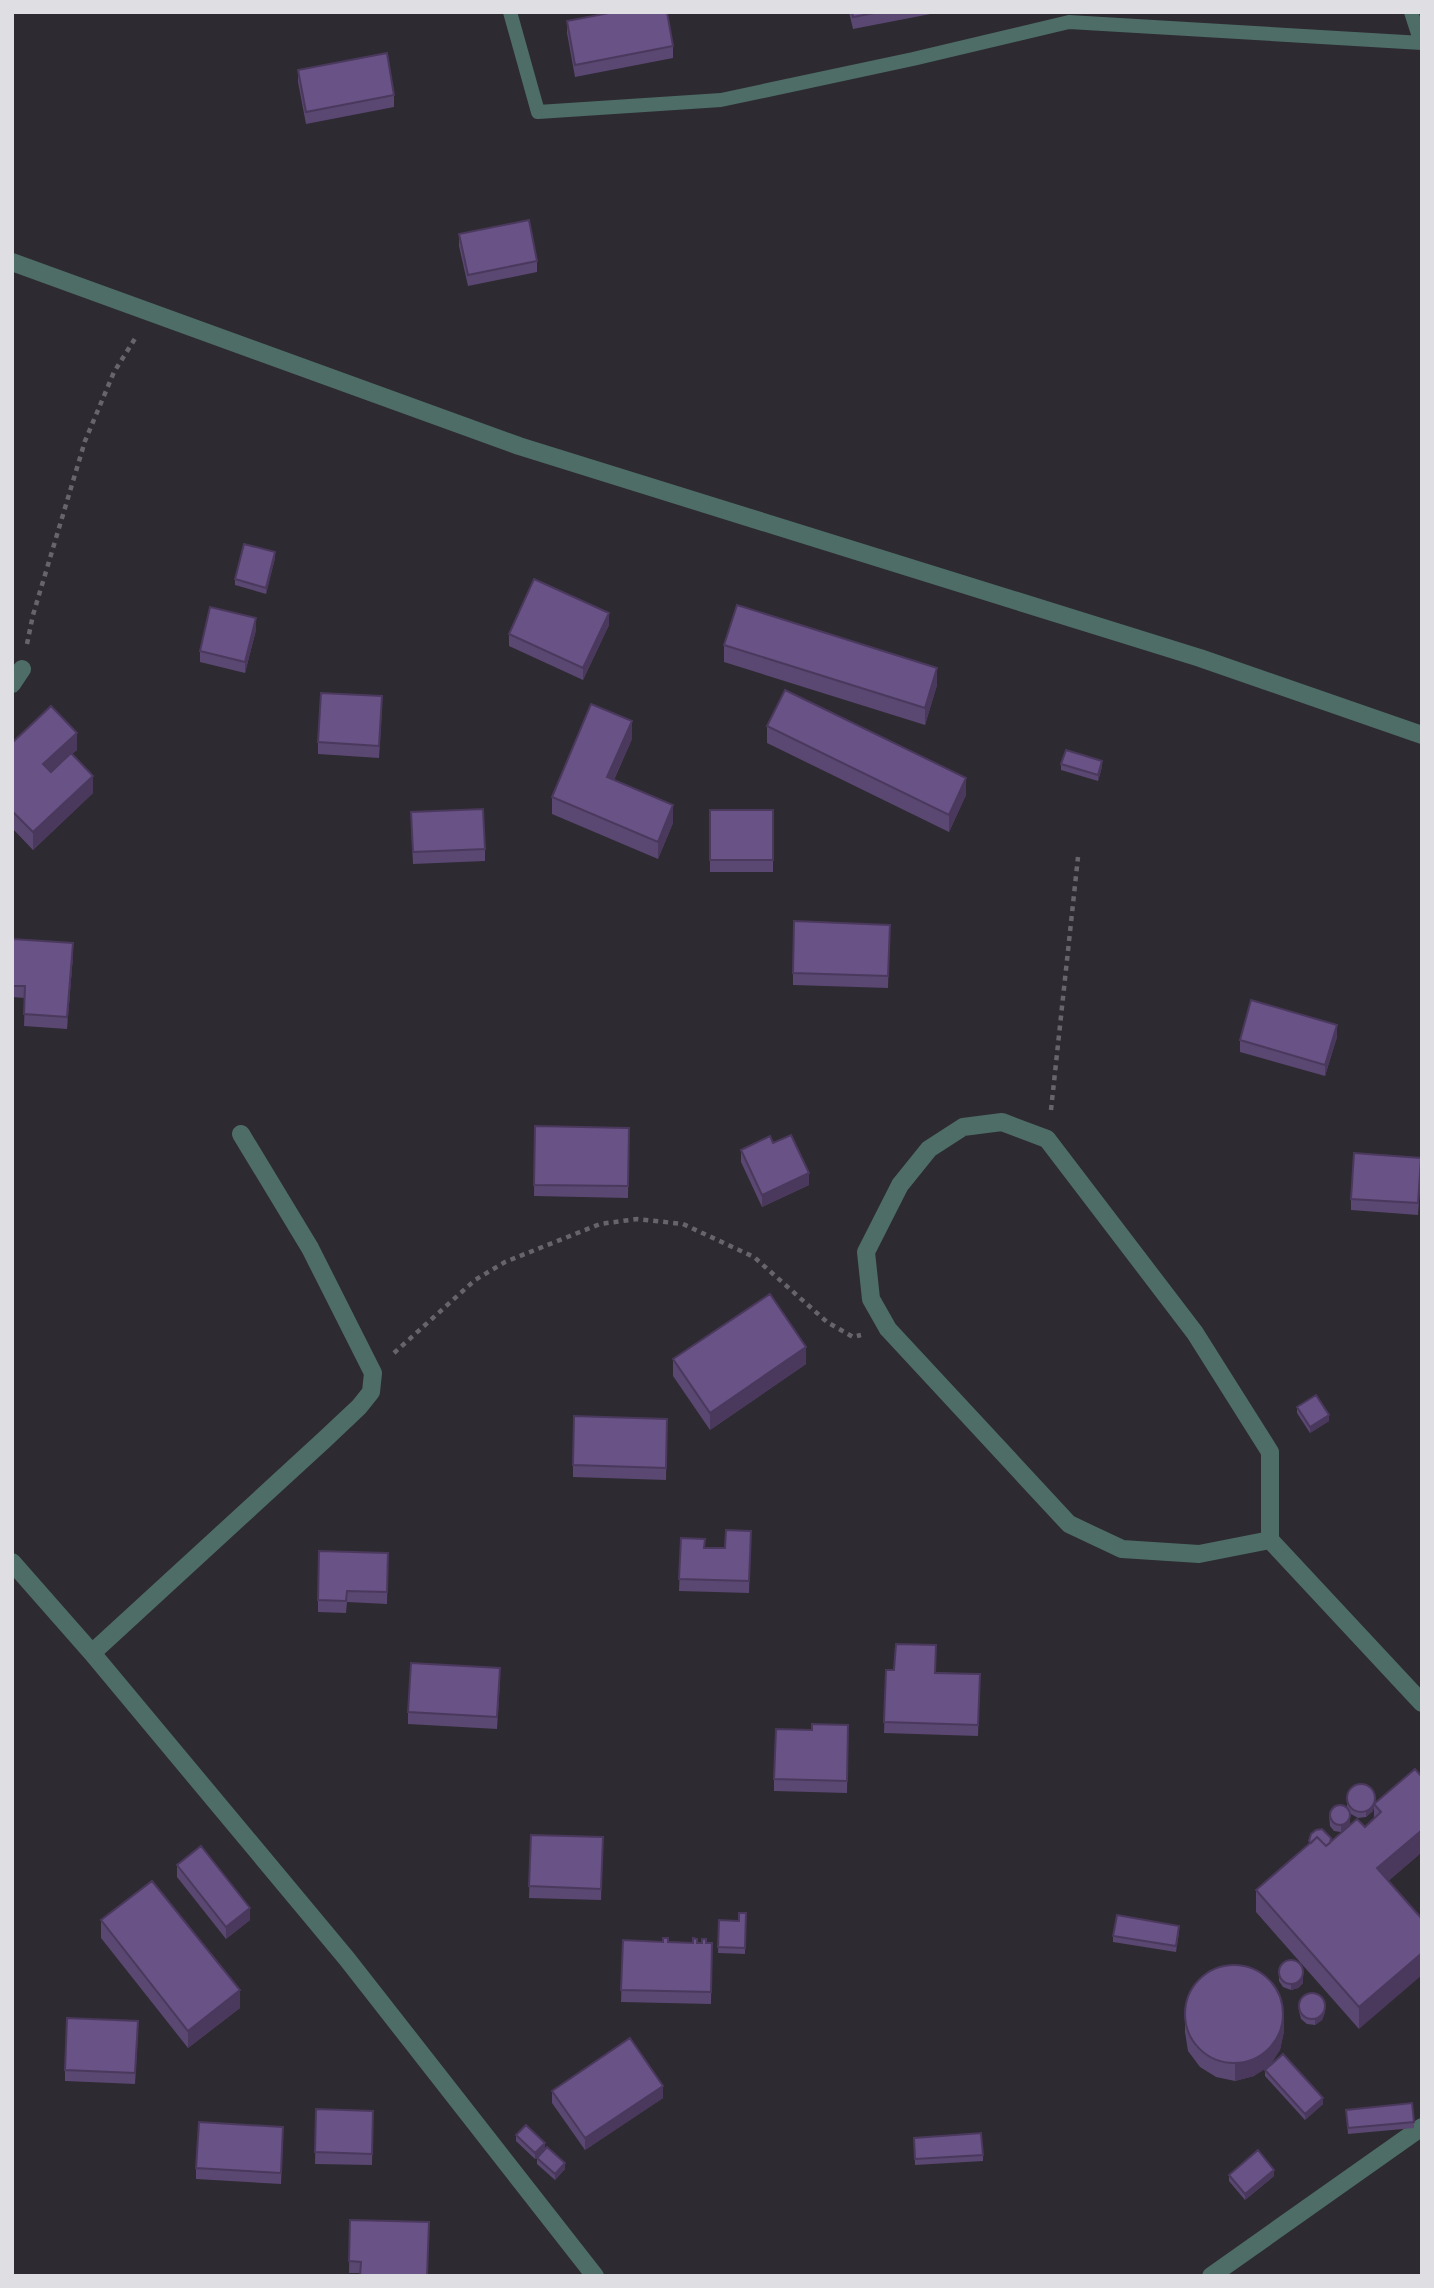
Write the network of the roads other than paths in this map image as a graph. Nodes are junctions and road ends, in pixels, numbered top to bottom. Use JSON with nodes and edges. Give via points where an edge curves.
{"nodes":[{"id":1,"x":510,"y":12,"type":"edge"},
{"id":2,"x":1411,"y":12,"type":"edge"},
{"id":3,"x":1421,"y":43,"type":"edge"},
{"id":4,"x":12,"y":262,"type":"edge"},
{"id":5,"x":1422,"y":735,"type":"edge"},
{"id":6,"x":241,"y":1134,"type":"dead end"},
{"id":7,"x":1270,"y":1539,"type":"junction"},
{"id":8,"x":12,"y":1562,"type":"edge"},
{"id":9,"x":92,"y":1653,"type":"junction"},
{"id":10,"x":1422,"y":1703,"type":"edge"},
{"id":11,"x":1422,"y":2127,"type":"edge"},
{"id":12,"x":595,"y":2276,"type":"edge"},
{"id":13,"x":1211,"y":2276,"type":"edge"}],
"edges":[{"from":1,"to":3,"type":"lane","via":[[538,112],[721,100],[1069,22]]},
{"from":2,"to":3,"type":"lane"},
{"from":4,"to":5,"type":"street","via":[[519,446],[1200,657]]},
{"from":6,"to":9,"type":"street","via":[[310,1248],[373,1373],[371,1392]]},
{"from":7,"to":7,"type":"street","via":[[1199,1554],[1135,1550],[1122,1549],[1069,1524],[888,1329],[871,1299],[866,1252],[900,1185],[929,1149],[963,1127],[1002,1122],[1047,1139],[1195,1334],[1270,1452]]},
{"from":7,"to":10,"type":"street"},
{"from":8,"to":9,"type":"street"},
{"from":9,"to":12,"type":"street","via":[[347,1959]]},
{"from":11,"to":13,"type":"street"}]}
